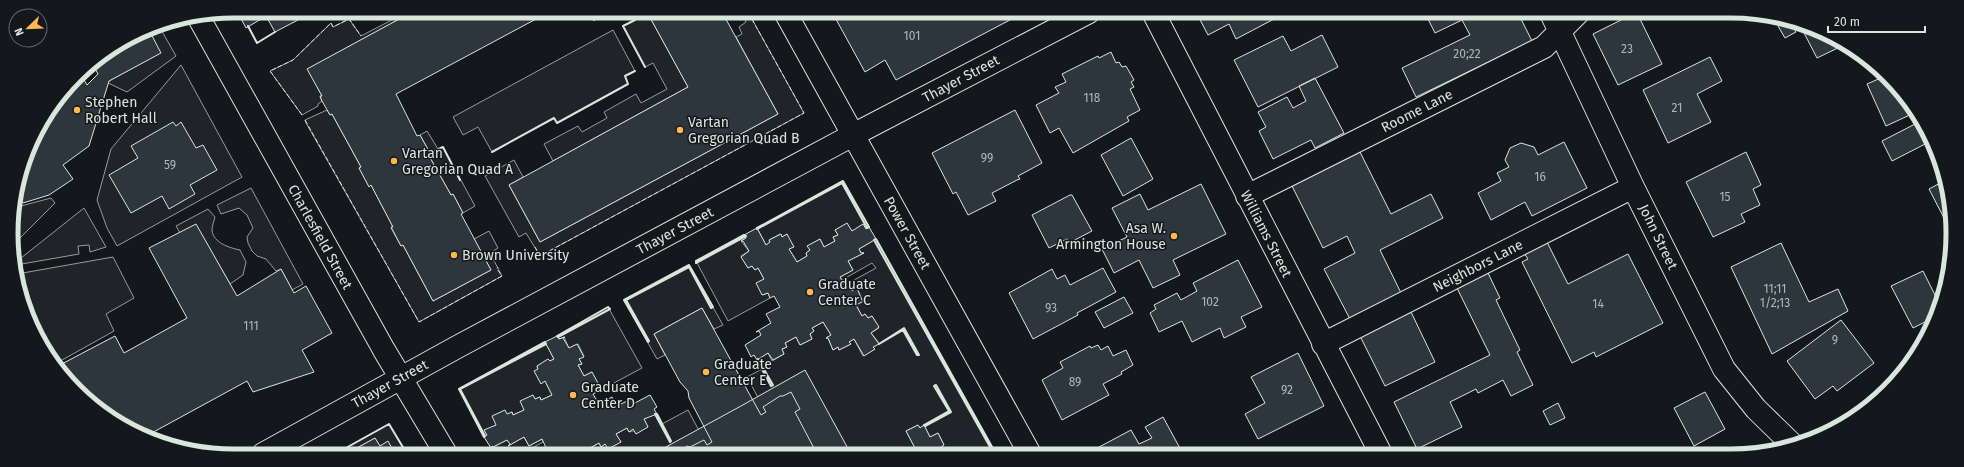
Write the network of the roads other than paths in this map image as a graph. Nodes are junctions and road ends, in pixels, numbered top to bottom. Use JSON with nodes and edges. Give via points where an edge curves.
{"nodes":[{"id":1,"x":788,"y":18,"type":"edge"},
{"id":2,"x":1077,"y":18,"type":"edge"},
{"id":3,"x":1156,"y":18,"type":"edge"},
{"id":4,"x":200,"y":21,"type":"edge"},
{"id":5,"x":1555,"y":21,"type":"edge"},
{"id":6,"x":853,"y":135,"type":"junction"},
{"id":7,"x":1634,"y":187,"type":"junction"},
{"id":8,"x":1247,"y":196,"type":"junction"},
{"id":9,"x":1323,"y":344,"type":"junction"},
{"id":10,"x":401,"y":378,"type":"junction"},
{"id":11,"x":1789,"y":441,"type":"edge"},
{"id":12,"x":272,"y":449,"type":"edge"},
{"id":13,"x":443,"y":449,"type":"edge"},
{"id":14,"x":1027,"y":449,"type":"edge"},
{"id":15,"x":1378,"y":449,"type":"edge"}],
"edges":[{"from":1,"to":6,"type":"street","name":"Power Street"},
{"from":2,"to":6,"type":"street","name":"Thayer Street"},
{"from":3,"to":8,"type":"street","name":"Williams Street"},
{"from":4,"to":10,"type":"street","name":"Charlesfield Street"},
{"from":5,"to":7,"type":"street","name":"John Street"},
{"from":5,"to":8,"type":"street","name":"Roome Lane","via":[[1544,47]]},
{"from":6,"to":10,"type":"street","name":"Thayer Street"},
{"from":6,"to":14,"type":"street","name":"Power Street"},
{"from":7,"to":9,"type":"street","name":"Neighbors Lane"},
{"from":7,"to":11,"type":"street","name":"John Street","via":[[1724,369],[1756,409]]},
{"from":8,"to":9,"type":"street","name":"Williams Street"},
{"from":9,"to":15,"type":"street","name":"Williams Street"},
{"from":10,"to":12,"type":"street","name":"Thayer Street"},
{"from":10,"to":13,"type":"street","name":"Charlesfield Street"}]}
